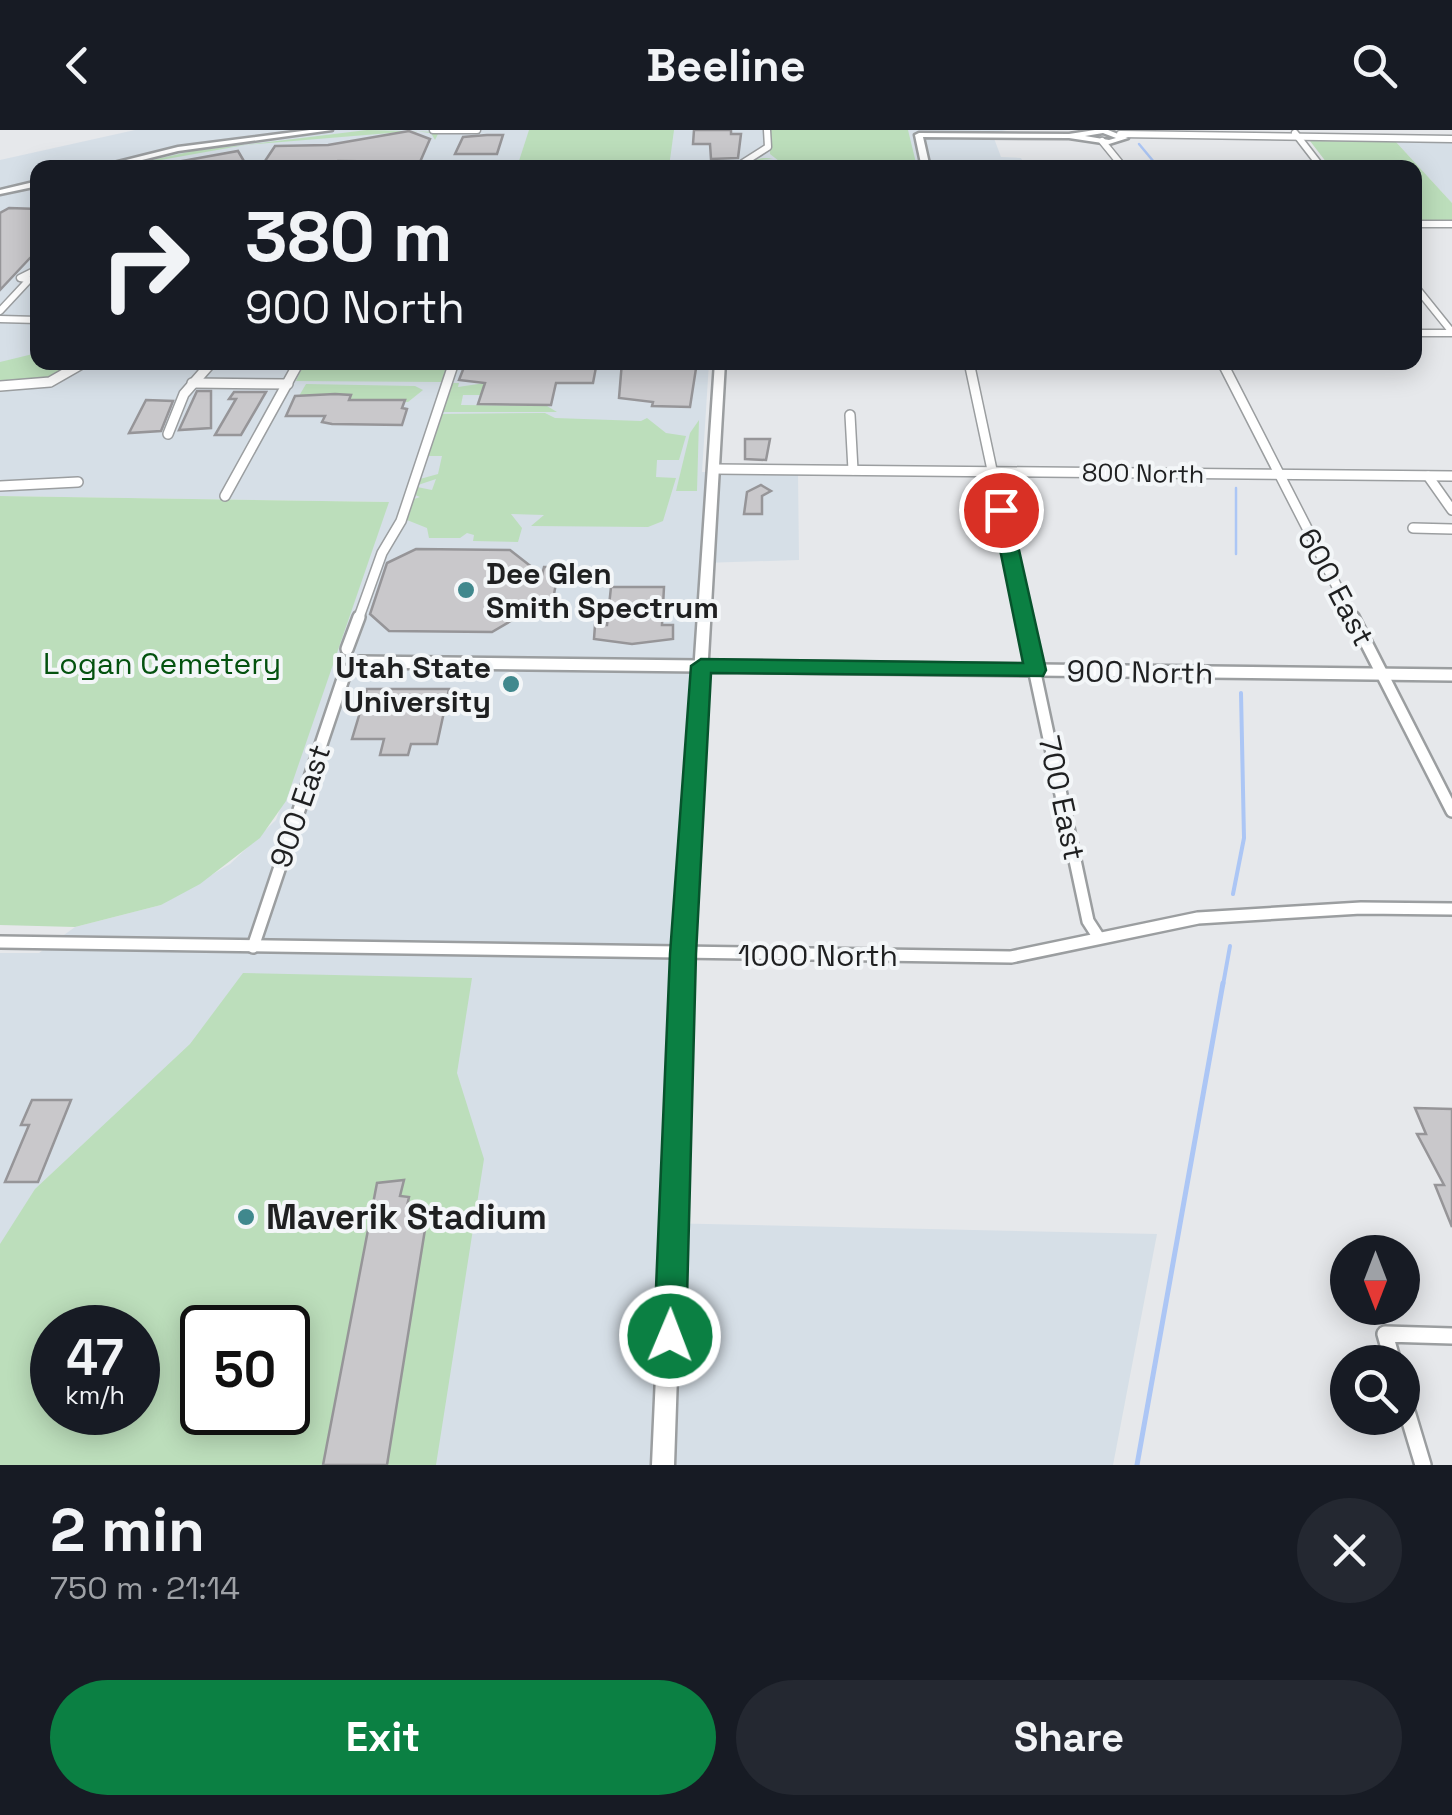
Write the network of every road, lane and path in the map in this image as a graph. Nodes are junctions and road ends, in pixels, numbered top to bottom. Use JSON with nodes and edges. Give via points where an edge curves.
{"nodes":[{"id":1,"x":328,"y":130,"type":"edge"},
{"id":2,"x":433,"y":130,"type":"edge"},
{"id":3,"x":476,"y":130,"type":"edge"},
{"id":4,"x":767,"y":130,"type":"edge"},
{"id":5,"x":1292,"y":130,"type":"edge"},
{"id":6,"x":919,"y":133,"type":"edge"},
{"id":7,"x":1230,"y":134,"type":"edge"},
{"id":8,"x":1098,"y":135,"type":"edge"},
{"id":9,"x":1118,"y":136,"type":"edge"},
{"id":10,"x":1298,"y":138,"type":"junction"},
{"id":11,"x":1452,"y":139,"type":"edge"},
{"id":12,"x":1117,"y":154,"type":"junction"},
{"id":13,"x":135,"y":160,"type":"edge"},
{"id":14,"x":750,"y":160,"type":"edge"},
{"id":15,"x":924,"y":160,"type":"edge"},
{"id":16,"x":1120,"y":160,"type":"edge"},
{"id":17,"x":1316,"y":160,"type":"edge"},
{"id":18,"x":30,"y":185,"type":"edge"},
{"id":19,"x":0,"y":192,"type":"edge"},
{"id":20,"x":1422,"y":224,"type":"edge"},
{"id":21,"x":1452,"y":224,"type":"edge"},
{"id":22,"x":30,"y":272,"type":"edge"},
{"id":23,"x":27,"y":282,"type":"junction"},
{"id":24,"x":30,"y":282,"type":"edge"},
{"id":25,"x":1422,"y":295,"type":"edge"},
{"id":26,"x":0,"y":311,"type":"edge"},
{"id":27,"x":0,"y":319,"type":"edge"},
{"id":28,"x":30,"y":320,"type":"edge"},
{"id":29,"x":1422,"y":333,"type":"edge"},
{"id":30,"x":1452,"y":333,"type":"edge"},
{"id":31,"x":71,"y":370,"type":"edge"},
{"id":32,"x":204,"y":370,"type":"edge"},
{"id":33,"x":295,"y":370,"type":"edge"},
{"id":34,"x":451,"y":370,"type":"edge"},
{"id":35,"x":720,"y":370,"type":"edge"},
{"id":36,"x":971,"y":370,"type":"edge"},
{"id":37,"x":1226,"y":370,"type":"edge"},
{"id":38,"x":192,"y":383,"type":"junction"},
{"id":39,"x":288,"y":384,"type":"junction"},
{"id":40,"x":0,"y":386,"type":"edge"},
{"id":41,"x":850,"y":415,"type":"dead end"},
{"id":42,"x":168,"y":434,"type":"dead end"},
{"id":43,"x":714,"y":469,"type":"junction"},
{"id":44,"x":853,"y":470,"type":"junction"},
{"id":45,"x":993,"y":472,"type":"junction"},
{"id":46,"x":1277,"y":474,"type":"junction"},
{"id":47,"x":1428,"y":476,"type":"junction"},
{"id":48,"x":1452,"y":476,"type":"edge"},
{"id":49,"x":78,"y":482,"type":"dead end"},
{"id":50,"x":0,"y":486,"type":"edge"},
{"id":51,"x":225,"y":496,"type":"dead end"},
{"id":52,"x":1452,"y":510,"type":"edge"},
{"id":53,"x":1413,"y":528,"type":"dead end"},
{"id":54,"x":1452,"y":529,"type":"edge"},
{"id":55,"x":346,"y":649,"type":"dead end"},
{"id":56,"x":350,"y":666,"type":"joint"},
{"id":57,"x":701,"y":666,"type":"junction"},
{"id":58,"x":1035,"y":670,"type":"junction"},
{"id":59,"x":1382,"y":675,"type":"junction"},
{"id":60,"x":1452,"y":676,"type":"edge"},
{"id":61,"x":1452,"y":811,"type":"edge"},
{"id":62,"x":1452,"y":909,"type":"edge"},
{"id":63,"x":1099,"y":938,"type":"junction"},
{"id":64,"x":0,"y":942,"type":"edge"},
{"id":65,"x":253,"y":947,"type":"junction"},
{"id":66,"x":683,"y":954,"type":"junction"},
{"id":67,"x":1452,"y":1336,"type":"edge"},
{"id":68,"x":1388,"y":1345,"type":"edge"},
{"id":69,"x":1414,"y":1435,"type":"edge"},
{"id":70,"x":663,"y":1465,"type":"edge"},
{"id":71,"x":1423,"y":1465,"type":"edge"}],
"edges":[{"from":1,"to":13,"type":"main road"},
{"from":2,"to":3,"type":"street"},
{"from":4,"to":14,"type":"street","via":[[768,147]]},
{"from":5,"to":10,"type":"street"},
{"from":6,"to":8,"type":"main road"},
{"from":6,"to":15,"type":"main road"},
{"from":7,"to":9,"type":"street"},
{"from":7,"to":10,"type":"street"},
{"from":8,"to":9,"type":"main road"},
{"from":8,"to":12,"type":"street"},
{"from":9,"to":12,"type":"street"},
{"from":10,"to":11,"type":"street"},
{"from":10,"to":17,"type":"street"},
{"from":12,"to":16,"type":"street"},
{"from":18,"to":19,"type":"main road"},
{"from":20,"to":21,"type":"street"},
{"from":22,"to":23,"type":"street","via":[[20,276]]},
{"from":23,"to":24,"type":"street"},
{"from":23,"to":26,"type":"street"},
{"from":25,"to":30,"type":"street"},
{"from":27,"to":28,"type":"street"},
{"from":29,"to":30,"type":"street"},
{"from":31,"to":40,"type":"street","via":[[50,382]]},
{"from":32,"to":38,"type":"street"},
{"from":33,"to":39,"type":"street"},
{"from":34,"to":55,"type":"street","via":[[401,521],[382,552]]},
{"from":35,"to":43,"type":"main road"},
{"from":36,"to":45,"type":"street","name":"700 East"},
{"from":37,"to":46,"type":"street","name":"600 East"},
{"from":38,"to":39,"type":"street"},
{"from":38,"to":42,"type":"street"},
{"from":39,"to":51,"type":"street"},
{"from":41,"to":44,"type":"street"},
{"from":43,"to":44,"type":"street","name":"800 North"},
{"from":43,"to":57,"type":"main road"},
{"from":44,"to":45,"type":"street","name":"800 North"},
{"from":45,"to":46,"type":"street","name":"800 North"},
{"from":45,"to":58,"type":"street","name":"700 East"},
{"from":46,"to":47,"type":"street","name":"800 North"},
{"from":46,"to":59,"type":"street","name":"600 East"},
{"from":47,"to":48,"type":"street","name":"800 North"},
{"from":47,"to":52,"type":"street"},
{"from":49,"to":50,"type":"street"},
{"from":53,"to":54,"type":"street"},
{"from":56,"to":57,"type":"street","name":"900 North"},
{"from":56,"to":65,"type":"street","name":"900 East"},
{"from":57,"to":58,"type":"street","name":"900 North"},
{"from":57,"to":66,"type":"main road"},
{"from":58,"to":59,"type":"street","name":"900 North"},
{"from":58,"to":63,"type":"street","name":"700 East","via":[[1088,921]]},
{"from":59,"to":60,"type":"street","name":"900 North"},
{"from":59,"to":61,"type":"street","name":"600 East"},
{"from":62,"to":63,"type":"street","name":"1000 North","via":[[1232,915]]},
{"from":63,"to":66,"type":"street","name":"1000 North","via":[[1011,957]]},
{"from":64,"to":65,"type":"street","name":"1000 North"},
{"from":65,"to":66,"type":"street","name":"1000 North"},
{"from":66,"to":70,"type":"main road"},
{"from":67,"to":68,"type":"street","via":[[1385,1334]]},
{"from":69,"to":71,"type":"street"}]}
